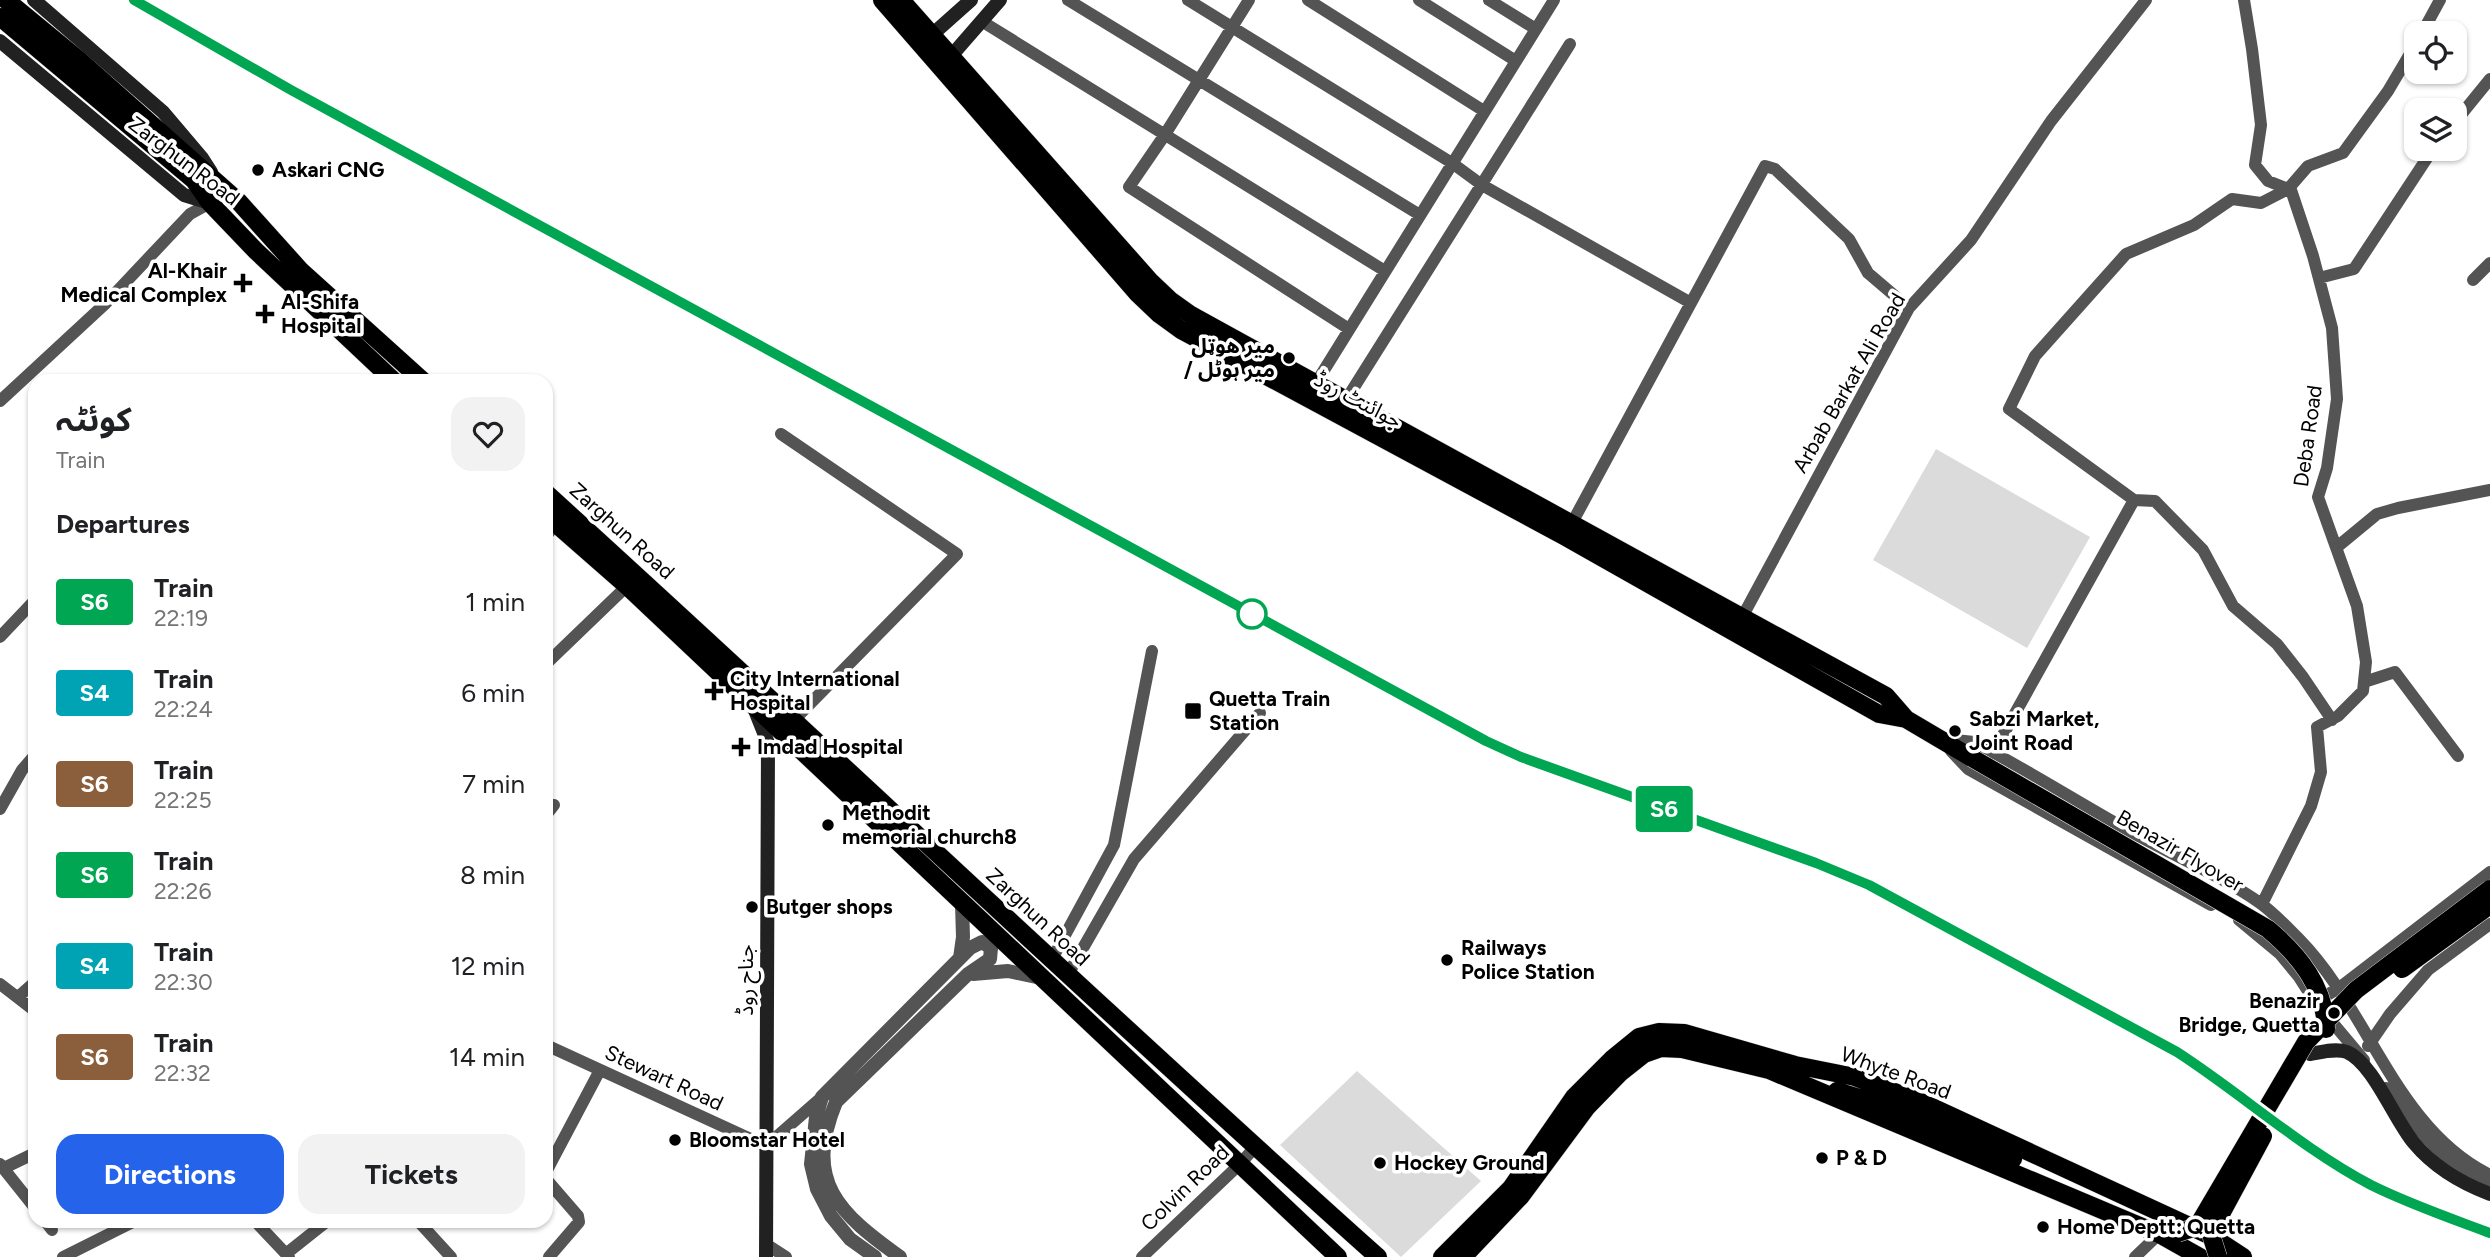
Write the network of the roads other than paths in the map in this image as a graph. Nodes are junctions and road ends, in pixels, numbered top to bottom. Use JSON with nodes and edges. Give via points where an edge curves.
{"nodes":[{"id":1,"x":6,"y":0,"type":"edge"},
{"id":2,"x":34,"y":0,"type":"edge"},
{"id":3,"x":882,"y":0,"type":"edge"},
{"id":4,"x":901,"y":0,"type":"edge"},
{"id":5,"x":971,"y":0,"type":"edge"},
{"id":6,"x":1000,"y":0,"type":"edge"},
{"id":7,"x":1068,"y":0,"type":"edge"},
{"id":8,"x":1188,"y":0,"type":"edge"},
{"id":9,"x":1250,"y":0,"type":"edge"},
{"id":10,"x":1308,"y":0,"type":"edge"},
{"id":11,"x":1419,"y":0,"type":"edge"},
{"id":12,"x":1489,"y":0,"type":"edge"},
{"id":13,"x":1554,"y":0,"type":"edge"},
{"id":14,"x":2146,"y":0,"type":"edge"},
{"id":15,"x":2244,"y":0,"type":"edge"},
{"id":16,"x":2440,"y":0,"type":"edge"},
{"id":17,"x":0,"y":17,"type":"edge"},
{"id":18,"x":2429,"y":21,"type":"edge"},
{"id":19,"x":983,"y":22,"type":"junction"},
{"id":20,"x":1234,"y":28,"type":"junction"},
{"id":21,"x":1536,"y":29,"type":"junction"},
{"id":22,"x":927,"y":40,"type":"junction"},
{"id":23,"x":0,"y":41,"type":"edge"},
{"id":24,"x":1570,"y":44,"type":"dead end"},
{"id":25,"x":1516,"y":61,"type":"junction"},
{"id":26,"x":946,"y":62,"type":"junction"},
{"id":27,"x":2404,"y":64,"type":"edge"},
{"id":28,"x":2490,"y":79,"type":"edge"},
{"id":29,"x":1199,"y":81,"type":"junction"},
{"id":30,"x":2467,"y":107,"type":"edge"},
{"id":31,"x":1484,"y":111,"type":"junction"},
{"id":32,"x":130,"y":117,"type":"junction"},
{"id":33,"x":1164,"y":136,"type":"junction"},
{"id":34,"x":2425,"y":161,"type":"edge"},
{"id":35,"x":1452,"y":163,"type":"junction"},
{"id":36,"x":1482,"y":185,"type":"junction"},
{"id":37,"x":220,"y":187,"type":"junction"},
{"id":38,"x":2288,"y":189,"type":"junction"},
{"id":39,"x":210,"y":204,"type":"junction"},
{"id":40,"x":1420,"y":215,"type":"junction"},
{"id":41,"x":2490,"y":262,"type":"edge"},
{"id":42,"x":1385,"y":271,"type":"junction"},
{"id":43,"x":2319,"y":278,"type":"junction"},
{"id":44,"x":2473,"y":280,"type":"dead end"},
{"id":45,"x":1691,"y":303,"type":"junction"},
{"id":46,"x":1909,"y":308,"type":"junction"},
{"id":47,"x":1349,"y":329,"type":"junction"},
{"id":48,"x":29,"y":374,"type":"edge"},
{"id":49,"x":387,"y":374,"type":"edge"},
{"id":50,"x":415,"y":374,"type":"edge"},
{"id":51,"x":28,"y":375,"type":"edge"},
{"id":52,"x":1316,"y":383,"type":"junction"},
{"id":53,"x":1346,"y":400,"type":"junction"},
{"id":54,"x":0,"y":401,"type":"edge"},
{"id":55,"x":781,"y":434,"type":"dead end"},
{"id":56,"x":2490,"y":490,"type":"edge"},
{"id":57,"x":553,"y":499,"type":"edge"},
{"id":58,"x":2134,"y":500,"type":"junction"},
{"id":59,"x":1572,"y":523,"type":"junction"},
{"id":60,"x":553,"y":528,"type":"edge"},
{"id":61,"x":2337,"y":547,"type":"junction"},
{"id":62,"x":627,"y":586,"type":"junction"},
{"id":63,"x":28,"y":607,"type":"edge"},
{"id":64,"x":1743,"y":616,"type":"junction"},
{"id":65,"x":1734,"y":632,"type":"junction"},
{"id":66,"x":0,"y":637,"type":"edge"},
{"id":67,"x":1152,"y":651,"type":"dead end"},
{"id":68,"x":553,"y":657,"type":"edge"},
{"id":69,"x":2364,"y":682,"type":"junction"},
{"id":70,"x":754,"y":706,"type":"junction"},
{"id":71,"x":1260,"y":713,"type":"dead end"},
{"id":72,"x":795,"y":719,"type":"junction"},
{"id":73,"x":1906,"y":719,"type":"junction"},
{"id":74,"x":2332,"y":720,"type":"junction"},
{"id":75,"x":1938,"y":738,"type":"junction"},
{"id":76,"x":1993,"y":752,"type":"junction"},
{"id":77,"x":2458,"y":756,"type":"dead end"},
{"id":78,"x":1972,"y":758,"type":"joint"},
{"id":79,"x":28,"y":763,"type":"edge"},
{"id":80,"x":22,"y":770,"type":"junction"},
{"id":81,"x":28,"y":773,"type":"edge"},
{"id":82,"x":0,"y":809,"type":"edge"},
{"id":83,"x":2490,"y":872,"type":"edge"},
{"id":84,"x":2490,"y":889,"type":"edge"},
{"id":85,"x":962,"y":904,"type":"junction"},
{"id":86,"x":2262,"y":904,"type":"junction"},
{"id":87,"x":2490,"y":905,"type":"edge"},
{"id":88,"x":2490,"y":924,"type":"edge"},
{"id":89,"x":960,"y":958,"type":"junction"},
{"id":90,"x":1051,"y":961,"type":"junction"},
{"id":91,"x":968,"y":974,"type":"junction"},
{"id":92,"x":1067,"y":976,"type":"junction"},
{"id":93,"x":1041,"y":978,"type":"junction"},
{"id":94,"x":28,"y":985,"type":"edge"},
{"id":95,"x":2340,"y":988,"type":"junction"},
{"id":96,"x":7,"y":993,"type":"edge"},
{"id":97,"x":2315,"y":1002,"type":"junction"},
{"id":98,"x":28,"y":1006,"type":"edge"},
{"id":99,"x":2326,"y":1027,"type":"junction"},
{"id":100,"x":2372,"y":1044,"type":"junction"},
{"id":101,"x":553,"y":1048,"type":"edge"},
{"id":102,"x":2358,"y":1053,"type":"junction"},
{"id":103,"x":2310,"y":1054,"type":"junction"},
{"id":104,"x":600,"y":1070,"type":"junction"},
{"id":105,"x":1794,"y":1073,"type":"junction"},
{"id":106,"x":822,"y":1097,"type":"junction"},
{"id":107,"x":766,"y":1146,"type":"junction"},
{"id":108,"x":1255,"y":1147,"type":"junction"},
{"id":109,"x":28,"y":1156,"type":"edge"},
{"id":110,"x":553,"y":1159,"type":"edge"},
{"id":111,"x":1240,"y":1164,"type":"junction"},
{"id":112,"x":2,"y":1166,"type":"edge"},
{"id":113,"x":2490,"y":1175,"type":"edge"},
{"id":114,"x":2490,"y":1186,"type":"edge"},
{"id":115,"x":553,"y":1187,"type":"edge"},
{"id":116,"x":2490,"y":1194,"type":"edge"},
{"id":117,"x":28,"y":1199,"type":"edge"},
{"id":118,"x":121,"y":1228,"type":"edge"},
{"id":119,"x":262,"y":1228,"type":"edge"},
{"id":120,"x":319,"y":1228,"type":"edge"},
{"id":121,"x":424,"y":1228,"type":"edge"},
{"id":122,"x":2169,"y":1234,"type":"junction"},
{"id":123,"x":766,"y":1251,"type":"edge"},
{"id":124,"x":288,"y":1255,"type":"edge"},
{"id":125,"x":62,"y":1257,"type":"edge"},
{"id":126,"x":451,"y":1257,"type":"edge"},
{"id":127,"x":550,"y":1257,"type":"edge"},
{"id":128,"x":786,"y":1257,"type":"edge"},
{"id":129,"x":875,"y":1257,"type":"edge"},
{"id":130,"x":900,"y":1257,"type":"edge"},
{"id":131,"x":1142,"y":1257,"type":"edge"},
{"id":132,"x":1338,"y":1257,"type":"edge"},
{"id":133,"x":1378,"y":1257,"type":"edge"},
{"id":134,"x":1442,"y":1257,"type":"edge"},
{"id":135,"x":1464,"y":1257,"type":"edge"},
{"id":136,"x":2135,"y":1257,"type":"edge"},
{"id":137,"x":2200,"y":1257,"type":"edge"},
{"id":138,"x":2218,"y":1257,"type":"edge"},
{"id":139,"x":2243,"y":1257,"type":"edge"}],
"edges":[{"from":1,"to":32,"type":"main road","name":"Zarghun Road"},
{"from":2,"to":37,"type":"main road","name":"Zarghun Road","via":[[163,112]]},
{"from":3,"to":22,"type":"main road","name":"جوائنٹ روڈ"},
{"from":4,"to":22,"type":"main road","name":"جوائنٹ روڈ"},
{"from":5,"to":22,"type":"main road"},
{"from":6,"to":19,"type":"main road"},
{"from":7,"to":29,"type":"street"},
{"from":8,"to":20,"type":"street"},
{"from":9,"to":20,"type":"street"},
{"from":10,"to":31,"type":"street"},
{"from":11,"to":25,"type":"street"},
{"from":12,"to":21,"type":"street"},
{"from":13,"to":21,"type":"street"},
{"from":14,"to":46,"type":"street","name":"Arbab Barkat Ali Road","via":[[2051,121],[1970,240]]},
{"from":15,"to":38,"type":"street","via":[[2261,125],[2255,165],[2268,181]]},
{"from":16,"to":18,"type":"street"},
{"from":17,"to":32,"type":"main road"},
{"from":19,"to":26,"type":"main road"},
{"from":19,"to":33,"type":"street"},
{"from":20,"to":29,"type":"street"},
{"from":20,"to":35,"type":"street"},
{"from":21,"to":25,"type":"street"},
{"from":22,"to":26,"type":"main road","name":"جوائنٹ روڈ"},
{"from":23,"to":39,"type":"main road","name":"Zarghun Road","via":[[184,195]]},
{"from":24,"to":36,"type":"street"},
{"from":25,"to":31,"type":"street"},
{"from":26,"to":52,"type":"main road","name":"جوائنٹ روڈ","via":[[1160,291],[1191,315]]},
{"from":26,"to":65,"type":"main road","name":"جوائنٹ روڈ","via":[[1138,293],[1181,330]]},
{"from":27,"to":38,"type":"street","via":[[2343,153],[2308,166]]},
{"from":28,"to":30,"type":"street"},
{"from":29,"to":33,"type":"street"},
{"from":29,"to":40,"type":"street"},
{"from":31,"to":35,"type":"street"},
{"from":32,"to":37,"type":"main road","name":"Zarghun Road"},
{"from":32,"to":39,"type":"main road","via":[[194,180]]},
{"from":33,"to":42,"type":"street"},
{"from":33,"to":47,"type":"street","via":[[1129,187]]},
{"from":34,"to":43,"type":"street","via":[[2354,269]]},
{"from":35,"to":36,"type":"street"},
{"from":35,"to":40,"type":"street"},
{"from":36,"to":45,"type":"street"},
{"from":36,"to":53,"type":"street"},
{"from":37,"to":50,"type":"main road","name":"Zarghun Road","via":[[301,271]]},
{"from":38,"to":43,"type":"street","name":"Deba Road"},
{"from":38,"to":58,"type":"street","via":[[2261,203],[2232,200],[2194,225],[2126,254],[2035,356],[2009,409]]},
{"from":39,"to":48,"type":"street","via":[[190,214],[106,303]]},
{"from":39,"to":49,"type":"main road","name":"Zarghun Road"},
{"from":40,"to":42,"type":"street"},
{"from":41,"to":44,"type":"street"},
{"from":42,"to":47,"type":"street"},
{"from":43,"to":61,"type":"street","name":"Deba Road","via":[[2332,328],[2337,399],[2318,497]]},
{"from":45,"to":46,"type":"street","via":[[1765,166],[1776,169],[1849,239],[1868,273]]},
{"from":45,"to":59,"type":"street"},
{"from":46,"to":64,"type":"street","name":"Arbab Barkat Ali Road"},
{"from":47,"to":52,"type":"street"},
{"from":51,"to":54,"type":"street"},
{"from":52,"to":53,"type":"main road","name":"جوائنٹ روڈ"},
{"from":53,"to":59,"type":"main road","name":"جوائنٹ روڈ"},
{"from":55,"to":72,"type":"street","via":[[957,554]]},
{"from":56,"to":61,"type":"street","via":[[2377,514]]},
{"from":57,"to":72,"type":"main road","name":"Zarghun Road"},
{"from":58,"to":74,"type":"street","via":[[2155,501],[2203,550],[2233,606],[2277,645]]},
{"from":58,"to":76,"type":"street"},
{"from":59,"to":64,"type":"main road","name":"جوائنٹ روڈ"},
{"from":60,"to":62,"type":"main road","name":"Zarghun Road"},
{"from":61,"to":69,"type":"street","name":"Deba Road","via":[[2357,606]]},
{"from":62,"to":68,"type":"street"},
{"from":62,"to":70,"type":"main road","name":"Zarghun Road"},
{"from":63,"to":66,"type":"street"},
{"from":64,"to":65,"type":"street","name":"Arbab Barkat Ali Road"},
{"from":64,"to":73,"type":"main road","name":"جوائنٹ روڈ","via":[[1886,696]]},
{"from":65,"to":73,"type":"main road","name":"جوائنٹ روڈ","via":[[1879,713]]},
{"from":67,"to":90,"type":"street","via":[[1114,845]]},
{"from":69,"to":74,"type":"street","via":[[2363,691]]},
{"from":69,"to":77,"type":"street","via":[[2395,672]]},
{"from":70,"to":85,"type":"main road","name":"Zarghun Road"},
{"from":70,"to":107,"type":"main road","name":"جناح روڈ","via":[[768,743]]},
{"from":71,"to":92,"type":"street","via":[[1134,859]]},
{"from":72,"to":90,"type":"main road","name":"Zarghun Road"},
{"from":73,"to":75,"type":"main road","name":"جوائنٹ روڈ"},
{"from":74,"to":86,"type":"street","via":[[2317,727],[2321,772],[2311,806]]},
{"from":75,"to":76,"type":"street","via":[[1974,742]]},
{"from":75,"to":78,"type":"main road","name":"جوائنٹ روڈ"},
{"from":75,"to":97,"type":"street","via":[[1968,769],[2240,920],[2280,954]]},
{"from":76,"to":86,"type":"street"},
{"from":78,"to":99,"type":"main road","name":"Benazir Flyover","bridge":true,"via":[[2268,929],[2308,971],[2321,997]]},
{"from":79,"to":80,"type":"street"},
{"from":80,"to":81,"type":"street"},
{"from":80,"to":82,"type":"street"},
{"from":83,"to":95,"type":"street"},
{"from":84,"to":99,"type":"main road","bridge":true,"via":[[2356,990]]},
{"from":85,"to":89,"type":"street"},
{"from":85,"to":93,"type":"main road","name":"Zarghun Road"},
{"from":86,"to":95,"type":"street"},
{"from":87,"to":99,"type":"main road","bridge":true},
{"from":88,"to":100,"type":"street","via":[[2428,971],[2390,1014]]},
{"from":89,"to":91,"type":"street","via":[[978,942],[990,948],[990,959]]},
{"from":89,"to":106,"type":"street"},
{"from":90,"to":92,"type":"main road","name":"Zarghun Road"},
{"from":91,"to":93,"type":"street","via":[[1008,971]]},
{"from":91,"to":130,"type":"street","via":[[836,1102],[829,1120],[824,1141],[830,1188],[841,1209],[861,1229]]},
{"from":92,"to":108,"type":"main road","name":"Zarghun Road"},
{"from":93,"to":111,"type":"main road","name":"Zarghun Road"},
{"from":94,"to":96,"type":"street"},
{"from":95,"to":97,"type":"street"},
{"from":95,"to":100,"type":"street"},
{"from":96,"to":98,"type":"street"},
{"from":97,"to":102,"type":"street"},
{"from":99,"to":103,"type":"main road"},
{"from":99,"to":122,"type":"main road","bridge":true,"via":[[2296,1056],[2200,1222]]},
{"from":100,"to":102,"type":"street"},
{"from":100,"to":113,"type":"street","via":[[2445,1143]]},
{"from":101,"to":104,"type":"street","name":"Stewart Road"},
{"from":102,"to":114,"type":"street","via":[[2417,1128],[2464,1172]]},
{"from":103,"to":116,"type":"main road","via":[[2332,1050],[2356,1057],[2427,1157]]},
{"from":103,"to":138,"type":"main road","bridge":true,"via":[[2215,1225],[2212,1238]]},
{"from":104,"to":107,"type":"street","name":"Stewart Road"},
{"from":104,"to":110,"type":"street"},
{"from":105,"to":122,"type":"main road"},
{"from":105,"to":122,"type":"main road","name":"Whyte Road","via":[[1905,1112]]},
{"from":105,"to":134,"type":"main road","via":[[1684,1033],[1659,1032],[1639,1038],[1574,1097],[1510,1188]]},
{"from":105,"to":135,"type":"main road","via":[[1682,1049],[1661,1048],[1644,1054],[1587,1107],[1521,1196]]},
{"from":105,"to":139,"type":"main road","name":"Whyte Road","via":[[1855,1077],[1923,1103],[2211,1236]]},
{"from":106,"to":107,"type":"street"},
{"from":106,"to":129,"type":"street","via":[[811,1164],[817,1189],[850,1239]]},
{"from":107,"to":123,"type":"main road","name":"جناح روڈ"},
{"from":108,"to":111,"type":"street","name":"Colvin Road"},
{"from":108,"to":133,"type":"main road","name":"Zarghun Road"},
{"from":109,"to":112,"type":"street"},
{"from":111,"to":131,"type":"street","name":"Colvin Road"},
{"from":111,"to":132,"type":"main road","name":"Zarghun Road"},
{"from":112,"to":117,"type":"street"},
{"from":115,"to":127,"type":"street","via":[[579,1222]]},
{"from":118,"to":125,"type":"street"},
{"from":119,"to":124,"type":"street"},
{"from":120,"to":124,"type":"street"},
{"from":121,"to":126,"type":"street"},
{"from":122,"to":136,"type":"street"},
{"from":122,"to":137,"type":"main road"},
{"from":122,"to":138,"type":"main road"},
{"from":123,"to":128,"type":"street"}]}
